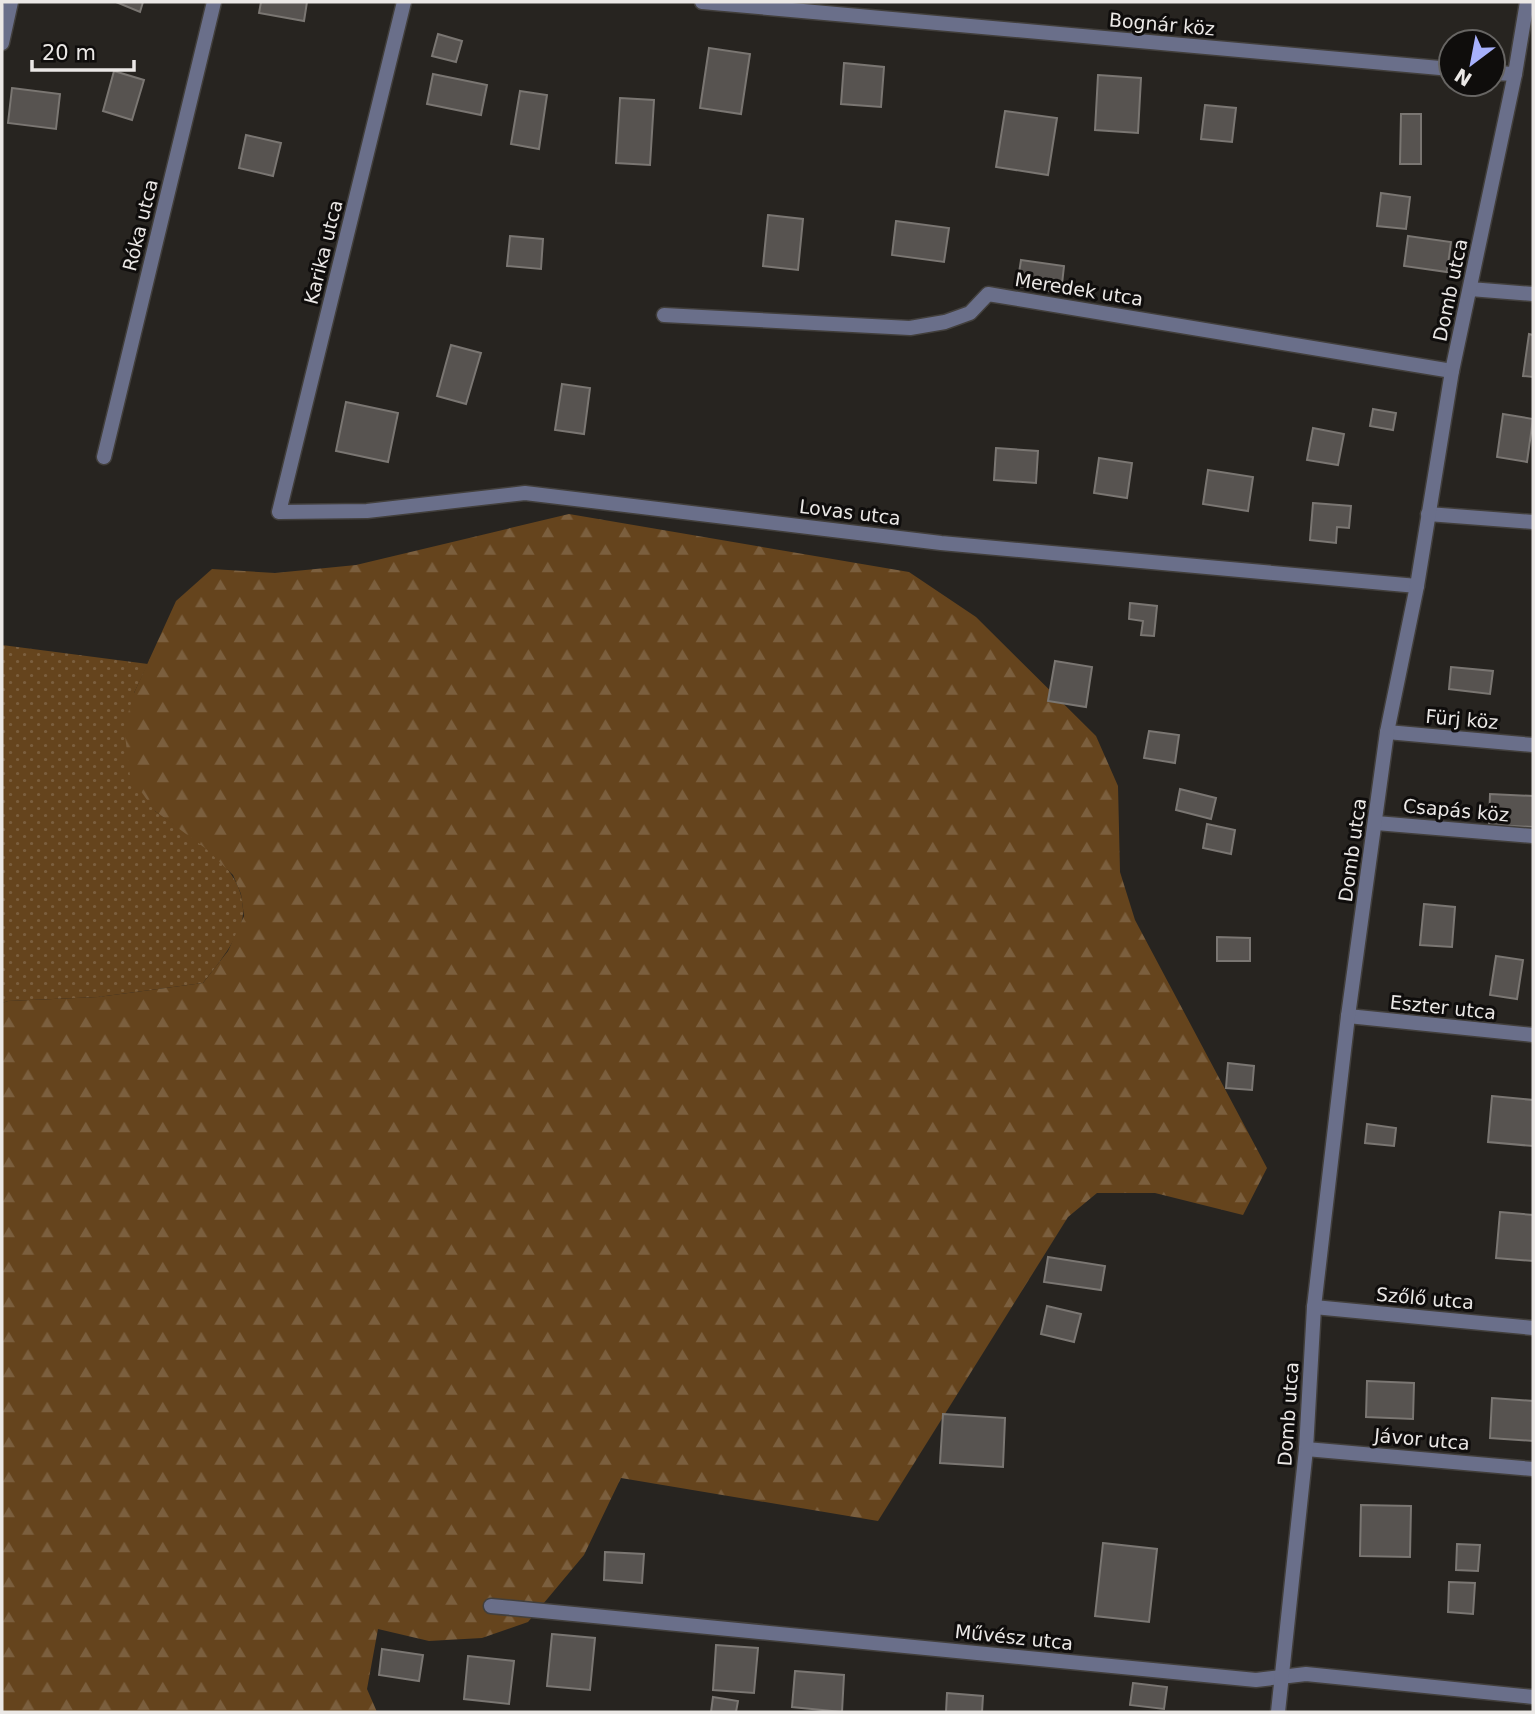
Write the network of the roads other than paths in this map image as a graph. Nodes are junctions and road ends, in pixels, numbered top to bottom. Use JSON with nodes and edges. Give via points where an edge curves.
{"nodes":[{"id":1,"x":11,"y":2,"type":"edge"},
{"id":2,"x":214,"y":2,"type":"edge"},
{"id":3,"x":404,"y":2,"type":"edge"},
{"id":4,"x":702,"y":2,"type":"edge"},
{"id":5,"x":1528,"y":11,"type":"edge"},
{"id":6,"x":2,"y":43,"type":"edge"},
{"id":7,"x":1437,"y":68,"type":"edge"},
{"id":8,"x":1507,"y":74,"type":"edge"},
{"id":9,"x":1515,"y":74,"type":"junction"},
{"id":10,"x":1470,"y":289,"type":"junction"},
{"id":11,"x":1533,"y":294,"type":"edge"},
{"id":12,"x":664,"y":315,"type":"dead end"},
{"id":13,"x":1452,"y":371,"type":"junction"},
{"id":14,"x":104,"y":457,"type":"dead end"},
{"id":15,"x":279,"y":512,"type":"joint"},
{"id":16,"x":1428,"y":514,"type":"junction"},
{"id":17,"x":1533,"y":522,"type":"edge"},
{"id":18,"x":1417,"y":586,"type":"junction"},
{"id":19,"x":1387,"y":732,"type":"junction"},
{"id":20,"x":1533,"y":745,"type":"edge"},
{"id":21,"x":1376,"y":823,"type":"junction"},
{"id":22,"x":1533,"y":836,"type":"edge"},
{"id":23,"x":1348,"y":1016,"type":"junction"},
{"id":24,"x":1533,"y":1035,"type":"edge"},
{"id":25,"x":1314,"y":1307,"type":"junction"},
{"id":26,"x":1533,"y":1328,"type":"edge"},
{"id":27,"x":1306,"y":1448,"type":"junction"},
{"id":28,"x":1533,"y":1469,"type":"edge"},
{"id":29,"x":491,"y":1606,"type":"dead end"},
{"id":30,"x":1282,"y":1677,"type":"junction"},
{"id":31,"x":1533,"y":1697,"type":"edge"},
{"id":32,"x":1278,"y":1712,"type":"edge"}],
"edges":[{"from":1,"to":6,"type":"street"},
{"from":2,"to":14,"type":"street","name":"Róka utca"},
{"from":3,"to":15,"type":"street","name":"Karika utca"},
{"from":4,"to":7,"type":"street","name":"Bognár köz"},
{"from":5,"to":9,"type":"street","name":"Domb utca"},
{"from":8,"to":9,"type":"street"},
{"from":9,"to":10,"type":"street","name":"Domb utca"},
{"from":10,"to":11,"type":"street"},
{"from":10,"to":13,"type":"street","name":"Domb utca"},
{"from":12,"to":13,"type":"street","name":"Meredek utca","via":[[910,328],[970,313],[988,294]]},
{"from":13,"to":16,"type":"street","name":"Domb utca"},
{"from":15,"to":18,"type":"street","name":"Lovas utca","via":[[367,511],[525,493],[941,543]]},
{"from":16,"to":17,"type":"street"},
{"from":16,"to":18,"type":"street","name":"Domb utca"},
{"from":18,"to":19,"type":"street","name":"Domb utca"},
{"from":19,"to":20,"type":"street","name":"Fürj köz"},
{"from":19,"to":21,"type":"street","name":"Domb utca"},
{"from":21,"to":22,"type":"street","name":"Csapás köz"},
{"from":21,"to":23,"type":"street","name":"Domb utca"},
{"from":23,"to":24,"type":"street","name":"Eszter utca"},
{"from":23,"to":25,"type":"street","name":"Domb utca"},
{"from":25,"to":26,"type":"street","name":"Szőlő utca"},
{"from":25,"to":27,"type":"street","name":"Domb utca"},
{"from":27,"to":28,"type":"street","name":"Jávor utca"},
{"from":27,"to":30,"type":"street","name":"Domb utca"},
{"from":29,"to":30,"type":"street","name":"Művész utca","via":[[1256,1680]]},
{"from":30,"to":31,"type":"street","name":"Művész utca","via":[[1306,1674]]},
{"from":30,"to":32,"type":"street","name":"Domb utca"}]}
